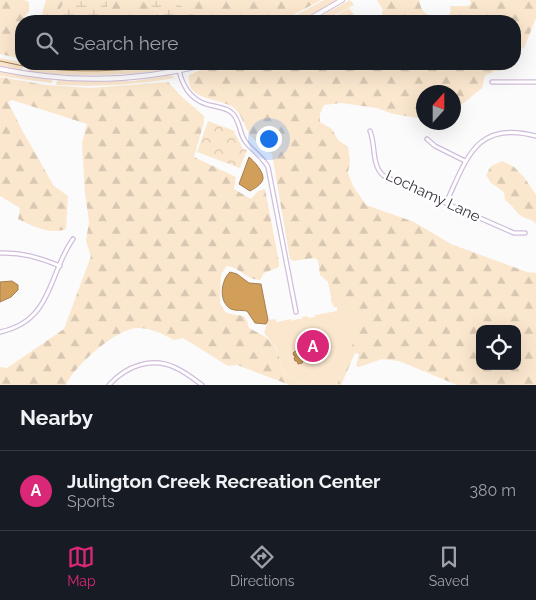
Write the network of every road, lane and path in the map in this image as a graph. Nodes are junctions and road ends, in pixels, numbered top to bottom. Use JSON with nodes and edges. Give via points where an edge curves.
{"nodes":[{"id":1,"x":342,"y":0,"type":"edge"},
{"id":2,"x":316,"y":15,"type":"edge"},
{"id":3,"x":0,"y":69,"type":"edge"},
{"id":4,"x":179,"y":70,"type":"joint"},
{"id":5,"x":492,"y":82,"type":"dead end"},
{"id":6,"x":536,"y":82,"type":"edge"},
{"id":7,"x":370,"y":131,"type":"dead end"},
{"id":8,"x":536,"y":136,"type":"edge"},
{"id":9,"x":427,"y":140,"type":"dead end"},
{"id":10,"x":465,"y":160,"type":"junction"},
{"id":11,"x":446,"y":203,"type":"junction"},
{"id":12,"x":526,"y":233,"type":"dead end"},
{"id":13,"x":73,"y":239,"type":"dead end"},
{"id":14,"x":0,"y":253,"type":"edge"},
{"id":15,"x":60,"y":266,"type":"junction"},
{"id":16,"x":296,"y":312,"type":"dead end"},
{"id":17,"x":0,"y":332,"type":"edge"},
{"id":18,"x":109,"y":385,"type":"edge"},
{"id":19,"x":202,"y":385,"type":"edge"}],
"edges":[{"from":1,"to":2,"type":"street"},
{"from":3,"to":4,"type":"street","via":[[90,79]]},
{"from":4,"to":16,"type":"street","via":[[184,87],[194,98],[233,113],[244,140],[268,167]]},
{"from":5,"to":6,"type":"street"},
{"from":7,"to":11,"type":"street","name":"Lochamy Lane","via":[[380,173]]},
{"from":8,"to":10,"type":"street","via":[[516,132],[496,134],[478,145]]},
{"from":9,"to":10,"type":"street"},
{"from":10,"to":11,"type":"street"},
{"from":11,"to":12,"type":"street","name":"Lochamy Lane","via":[[514,232]]},
{"from":13,"to":15,"type":"street"},
{"from":14,"to":15,"type":"street","via":[[21,253]]},
{"from":15,"to":17,"type":"street","via":[[35,314],[20,325]]},
{"from":18,"to":19,"type":"street","via":[[128,369],[147,363],[177,368]]}]}
